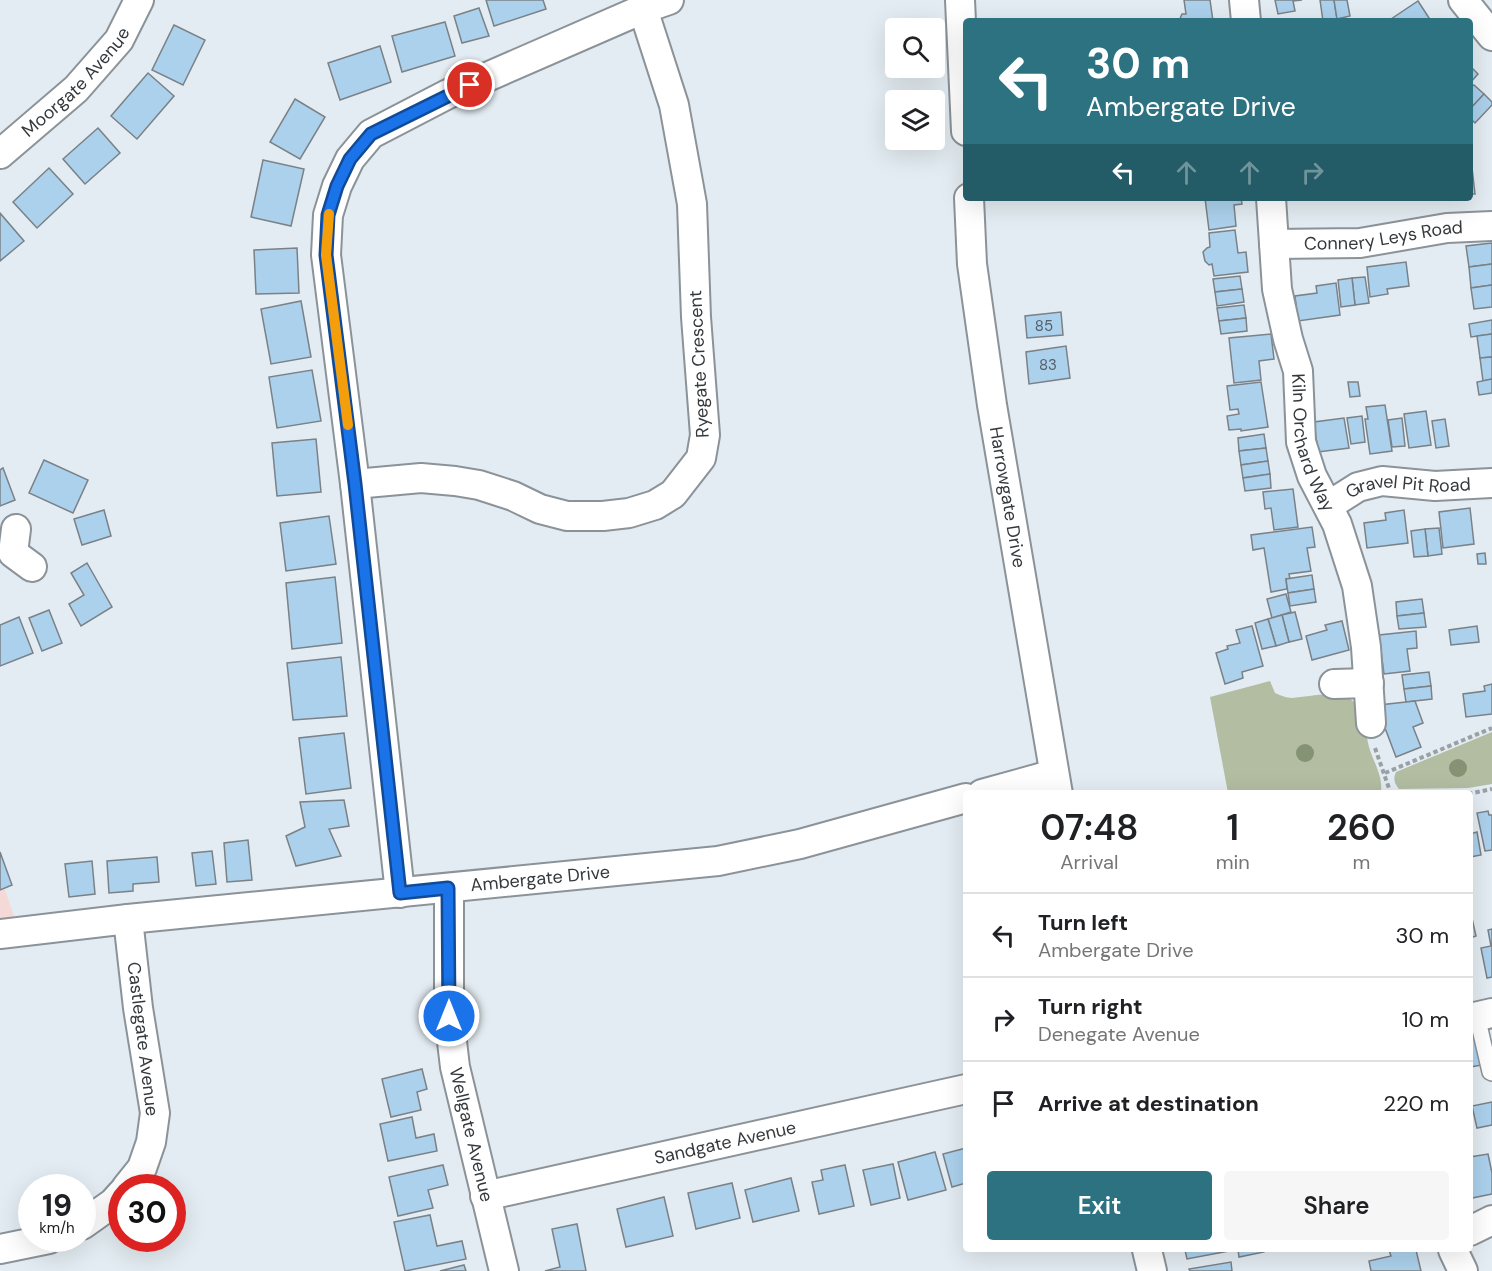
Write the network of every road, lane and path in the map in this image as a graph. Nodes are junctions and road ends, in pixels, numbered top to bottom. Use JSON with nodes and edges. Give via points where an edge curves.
{"nodes":[{"id":1,"x":139,"y":0,"type":"edge"},
{"id":2,"x":960,"y":0,"type":"edge"},
{"id":3,"x":1244,"y":0,"type":"edge"},
{"id":4,"x":1463,"y":0,"type":"edge"},
{"id":5,"x":656,"y":5,"type":"edge"},
{"id":6,"x":1246,"y":18,"type":"edge"},
{"id":7,"x":1489,"y":25,"type":"edge"},
{"id":8,"x":963,"y":66,"type":"edge"},
{"id":9,"x":0,"y":154,"type":"edge"},
{"id":10,"x":969,"y":201,"type":"edge"},
{"id":11,"x":1271,"y":201,"type":"edge"},
{"id":12,"x":1492,"y":226,"type":"edge"},
{"id":13,"x":1274,"y":244,"type":"junction"},
{"id":14,"x":1492,"y":483,"type":"edge"},
{"id":15,"x":355,"y":484,"type":"junction"},
{"id":16,"x":1328,"y":506,"type":"junction"},
{"id":17,"x":1369,"y":683,"type":"junction"},
{"id":18,"x":1334,"y":684,"type":"dead end"},
{"id":19,"x":1371,"y":723,"type":"joint"},
{"id":20,"x":1492,"y":728,"type":"edge"},
{"id":21,"x":1385,"y":773,"type":"junction"},
{"id":22,"x":1056,"y":784,"type":"edge"},
{"id":23,"x":1492,"y":789,"type":"edge"},
{"id":24,"x":1012,"y":790,"type":"edge"},
{"id":25,"x":1389,"y":790,"type":"edge"},
{"id":26,"x":1473,"y":793,"type":"edge"},
{"id":27,"x":963,"y":799,"type":"edge"},
{"id":28,"x":448,"y":888,"type":"junction"},
{"id":29,"x":400,"y":893,"type":"junction"},
{"id":30,"x":128,"y":919,"type":"junction"},
{"id":31,"x":0,"y":934,"type":"edge"},
{"id":32,"x":1480,"y":1016,"type":"edge"},
{"id":33,"x":1492,"y":1073,"type":"edge"},
{"id":34,"x":963,"y":1090,"type":"edge"},
{"id":35,"x":137,"y":1174,"type":"edge"},
{"id":36,"x":485,"y":1196,"type":"junction"},
{"id":37,"x":1492,"y":1220,"type":"edge"},
{"id":38,"x":1473,"y":1230,"type":"edge"},
{"id":39,"x":18,"y":1245,"type":"edge"},
{"id":40,"x":0,"y":1249,"type":"edge"},
{"id":41,"x":1147,"y":1252,"type":"edge"},
{"id":42,"x":1454,"y":1252,"type":"edge"},
{"id":43,"x":504,"y":1271,"type":"edge"},
{"id":44,"x":1152,"y":1271,"type":"edge"},
{"id":45,"x":1463,"y":1271,"type":"edge"}],
"edges":[{"from":1,"to":9,"type":"street","name":"Moorgate Avenue","via":[[119,40],[76,89]]},
{"from":2,"to":8,"type":"street"},
{"from":3,"to":6,"type":"street"},
{"from":4,"to":7,"type":"street"},
{"from":5,"to":15,"type":"street","via":[[429,104],[371,134],[350,159],[328,215],[326,255]]},
{"from":5,"to":15,"type":"street","name":"Ryegate Crescent","via":[[692,204],[705,435],[700,459],[673,494],[655,505],[603,516],[567,516],[479,484],[455,480],[421,478]]},
{"from":10,"to":22,"type":"street","name":"Harrowgate Drive","via":[[972,264],[992,405]]},
{"from":11,"to":13,"type":"street","name":"Kiln Orchard Way"},
{"from":12,"to":13,"type":"street","name":"Connery Leys Road","via":[[1448,228],[1360,243]]},
{"from":13,"to":16,"type":"street","name":"Kiln Orchard Way","via":[[1276,289],[1298,370],[1301,442],[1312,476]]},
{"from":14,"to":16,"type":"street","name":"Gravel Pit Road","via":[[1435,486],[1382,481],[1358,487]]},
{"from":15,"to":29,"type":"street"},
{"from":16,"to":17,"type":"street","name":"Kiln Orchard Way","via":[[1357,586]]},
{"from":17,"to":18,"type":"street"},
{"from":17,"to":19,"type":"street","name":"Kiln Orchard Way"},
{"from":19,"to":21,"type":"path"},
{"from":20,"to":21,"type":"path"},
{"from":21,"to":25,"type":"path"},
{"from":22,"to":24,"type":"street"},
{"from":23,"to":26,"type":"path"},
{"from":27,"to":28,"type":"street","name":"Ambergate Drive","via":[[800,844],[718,861]]},
{"from":28,"to":29,"type":"street","name":"Ambergate Drive"},
{"from":28,"to":36,"type":"street","name":"Wellgate Avenue","via":[[449,1016],[455,1067]]},
{"from":29,"to":30,"type":"street","name":"Ambergate Drive"},
{"from":30,"to":31,"type":"street","name":"Ambergate Drive"},
{"from":30,"to":35,"type":"street","name":"Castlegate Avenue","via":[[155,1113],[151,1142]]},
{"from":32,"to":33,"type":"lane"},
{"from":34,"to":36,"type":"street","name":"Sandgate Avenue"},
{"from":36,"to":43,"type":"street","name":"Wellgate Avenue"},
{"from":37,"to":38,"type":"street"},
{"from":39,"to":40,"type":"street"},
{"from":41,"to":44,"type":"street"},
{"from":42,"to":45,"type":"street"}]}
